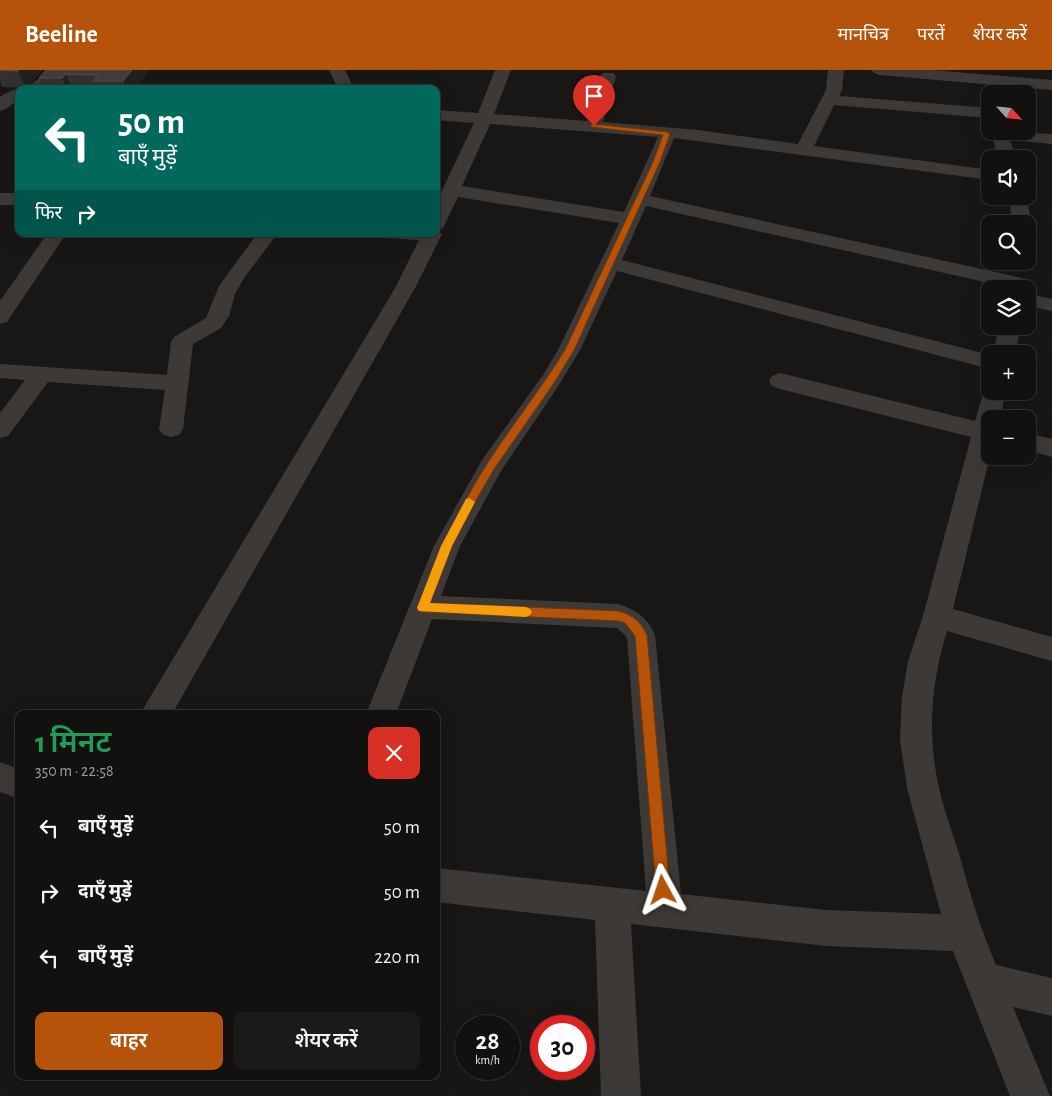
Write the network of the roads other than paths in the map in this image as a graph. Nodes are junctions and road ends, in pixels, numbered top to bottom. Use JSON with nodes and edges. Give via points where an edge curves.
{"nodes":[{"id":1,"x":60,"y":70,"type":"edge"},
{"id":2,"x":337,"y":70,"type":"edge"},
{"id":3,"x":503,"y":70,"type":"edge"},
{"id":4,"x":836,"y":70,"type":"edge"},
{"id":5,"x":879,"y":70,"type":"edge"},
{"id":6,"x":983,"y":75,"type":"edge"},
{"id":7,"x":608,"y":76,"type":"dead end"},
{"id":8,"x":39,"y":85,"type":"edge"},
{"id":9,"x":344,"y":85,"type":"edge"},
{"id":10,"x":1052,"y":85,"type":"edge"},
{"id":11,"x":15,"y":94,"type":"edge"},
{"id":12,"x":830,"y":100,"type":"junction"},
{"id":13,"x":0,"y":106,"type":"edge"},
{"id":14,"x":981,"y":112,"type":"edge"},
{"id":15,"x":440,"y":115,"type":"edge"},
{"id":16,"x":484,"y":118,"type":"junction"},
{"id":17,"x":594,"y":126,"type":"junction"},
{"id":18,"x":667,"y":134,"type":"junction"},
{"id":19,"x":1036,"y":137,"type":"edge"},
{"id":20,"x":1052,"y":139,"type":"edge"},
{"id":21,"x":803,"y":151,"type":"junction"},
{"id":22,"x":981,"y":174,"type":"edge"},
{"id":23,"x":451,"y":190,"type":"junction"},
{"id":24,"x":0,"y":198,"type":"edge"},
{"id":25,"x":15,"y":199,"type":"edge"},
{"id":26,"x":634,"y":209,"type":"junction"},
{"id":27,"x":440,"y":215,"type":"edge"},
{"id":28,"x":54,"y":237,"type":"edge"},
{"id":29,"x":266,"y":237,"type":"edge"},
{"id":30,"x":430,"y":237,"type":"edge"},
{"id":31,"x":611,"y":263,"type":"junction"},
{"id":32,"x":981,"y":282,"type":"edge"},
{"id":33,"x":1036,"y":297,"type":"edge"},
{"id":34,"x":1052,"y":305,"type":"edge"},
{"id":35,"x":0,"y":317,"type":"edge"},
{"id":36,"x":981,"y":360,"type":"edge"},
{"id":37,"x":0,"y":372,"type":"edge"},
{"id":38,"x":43,"y":373,"type":"junction"},
{"id":39,"x":780,"y":381,"type":"dead end"},
{"id":40,"x":177,"y":382,"type":"junction"},
{"id":41,"x":171,"y":429,"type":"dead end"},
{"id":42,"x":0,"y":430,"type":"edge"},
{"id":43,"x":981,"y":431,"type":"edge"},
{"id":44,"x":1036,"y":444,"type":"edge"},
{"id":45,"x":1052,"y":448,"type":"edge"},
{"id":46,"x":981,"y":454,"type":"edge"},
{"id":47,"x":423,"y":608,"type":"junction"},
{"id":48,"x":937,"y":616,"type":"junction"},
{"id":49,"x":1052,"y":649,"type":"edge"},
{"id":50,"x":157,"y":710,"type":"edge"},
{"id":51,"x":383,"y":710,"type":"edge"},
{"id":52,"x":0,"y":777,"type":"edge"},
{"id":53,"x":15,"y":783,"type":"edge"},
{"id":54,"x":440,"y":886,"type":"edge"},
{"id":55,"x":612,"y":904,"type":"junction"},
{"id":56,"x":665,"y":910,"type":"junction"},
{"id":57,"x":964,"y":933,"type":"junction"},
{"id":58,"x":983,"y":981,"type":"junction"},
{"id":59,"x":1052,"y":997,"type":"edge"},
{"id":60,"x":621,"y":1096,"type":"edge"},
{"id":61,"x":1030,"y":1096,"type":"edge"}],
"edges":[{"from":1,"to":8,"type":"street"},
{"from":2,"to":9,"type":"street"},
{"from":3,"to":16,"type":"street"},
{"from":4,"to":12,"type":"street"},
{"from":5,"to":6,"type":"street"},
{"from":6,"to":10,"type":"street"},
{"from":7,"to":17,"type":"street"},
{"from":11,"to":13,"type":"street"},
{"from":12,"to":14,"type":"street"},
{"from":12,"to":21,"type":"street"},
{"from":15,"to":16,"type":"street"},
{"from":16,"to":17,"type":"street"},
{"from":16,"to":23,"type":"street"},
{"from":17,"to":18,"type":"street"},
{"from":18,"to":21,"type":"street","via":[[736,140]]},
{"from":18,"to":26,"type":"street"},
{"from":19,"to":20,"type":"street"},
{"from":21,"to":22,"type":"street"},
{"from":23,"to":26,"type":"street"},
{"from":23,"to":27,"type":"street"},
{"from":24,"to":25,"type":"street"},
{"from":26,"to":31,"type":"street"},
{"from":26,"to":32,"type":"street"},
{"from":28,"to":35,"type":"street"},
{"from":29,"to":40,"type":"street","via":[[232,282],[217,319],[182,342]]},
{"from":30,"to":50,"type":"street","via":[[406,288]]},
{"from":31,"to":36,"type":"street"},
{"from":31,"to":47,"type":"street","via":[[569,350],[470,501],[447,546]]},
{"from":33,"to":34,"type":"street"},
{"from":37,"to":38,"type":"street"},
{"from":38,"to":40,"type":"street"},
{"from":38,"to":42,"type":"street"},
{"from":39,"to":43,"type":"street"},
{"from":40,"to":41,"type":"street"},
{"from":44,"to":45,"type":"street"},
{"from":46,"to":48,"type":"street"},
{"from":47,"to":51,"type":"street"},
{"from":47,"to":56,"type":"street","via":[[619,616],[636,626],[641,635]]},
{"from":48,"to":49,"type":"street"},
{"from":48,"to":57,"type":"street","via":[[923,661],[917,697],[916,739],[923,788]]},
{"from":52,"to":53,"type":"street"},
{"from":54,"to":55,"type":"street"},
{"from":55,"to":56,"type":"street"},
{"from":55,"to":60,"type":"street"},
{"from":56,"to":57,"type":"street","via":[[826,928]]},
{"from":57,"to":58,"type":"street"},
{"from":58,"to":59,"type":"street"},
{"from":58,"to":61,"type":"street"}]}
